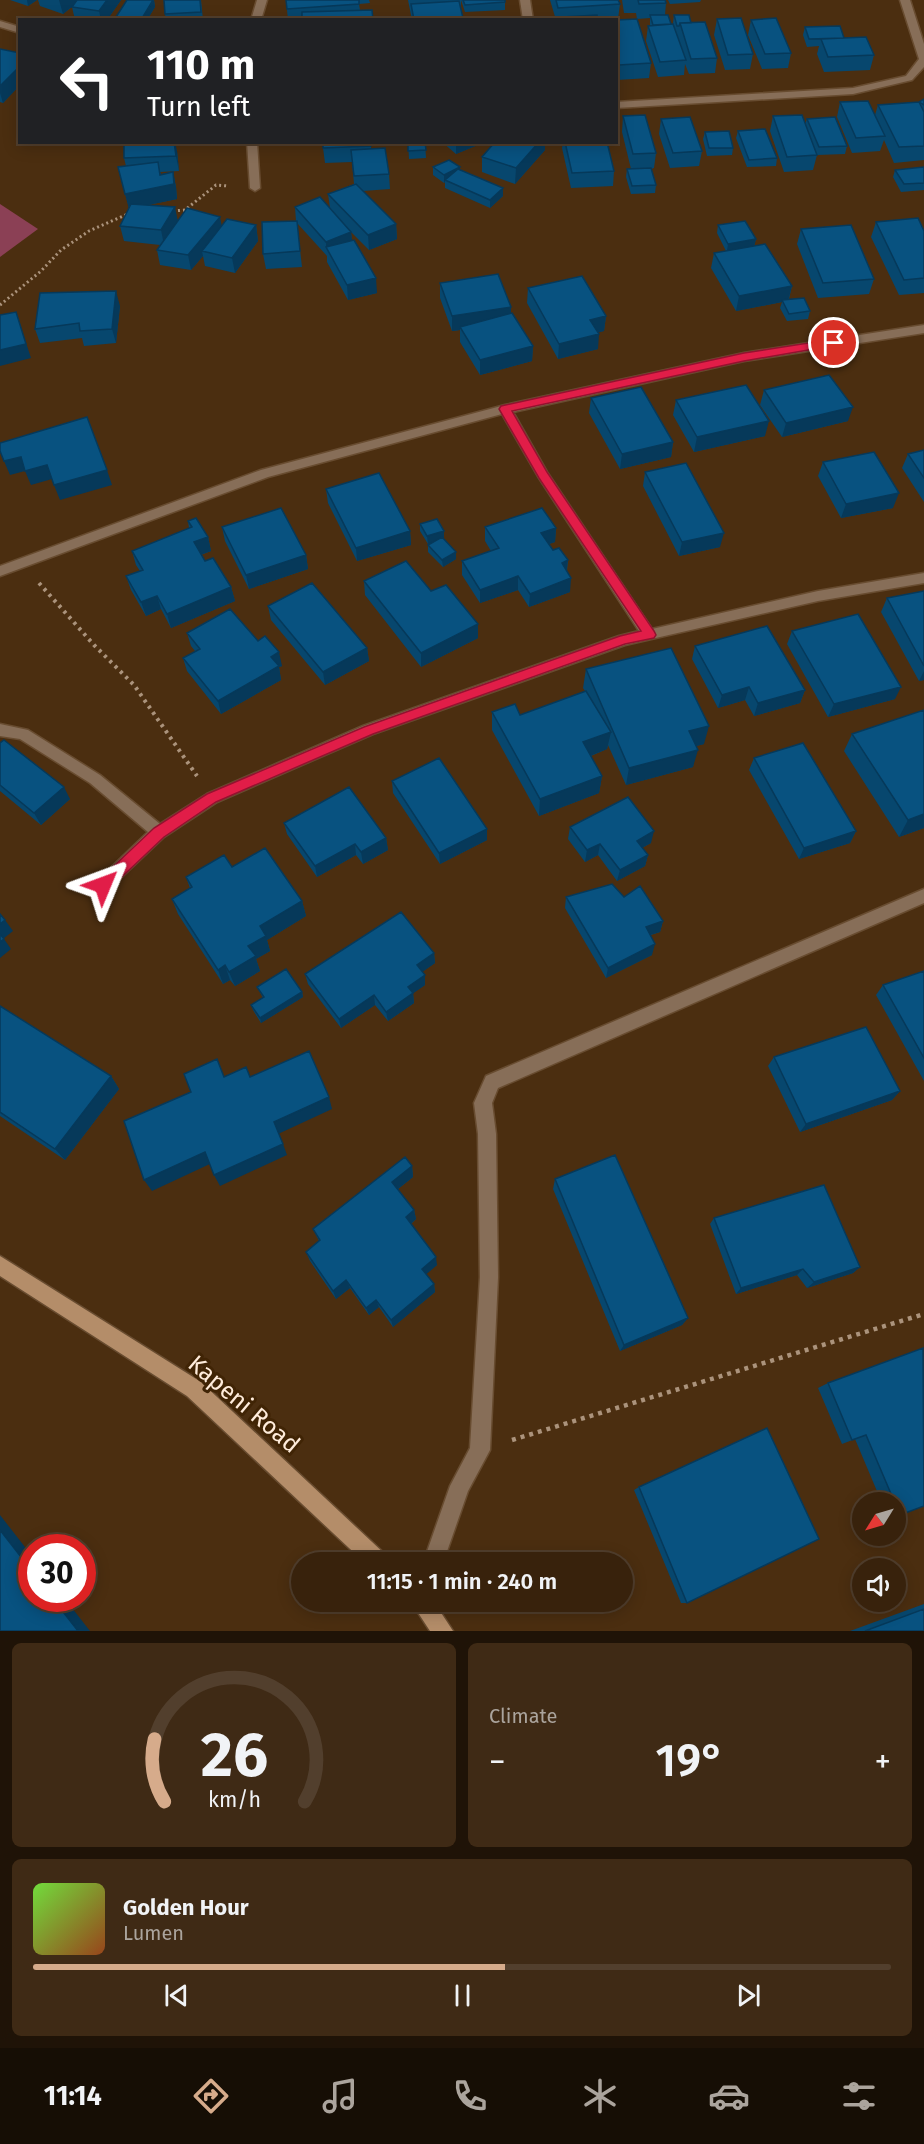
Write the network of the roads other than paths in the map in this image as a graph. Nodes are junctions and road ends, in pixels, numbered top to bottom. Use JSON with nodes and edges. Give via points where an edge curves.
{"nodes":[{"id":1,"x":262,"y":0,"type":"edge"},
{"id":2,"x":525,"y":0,"type":"edge"},
{"id":3,"x":905,"y":0,"type":"edge"},
{"id":4,"x":257,"y":18,"type":"edge"},
{"id":5,"x":528,"y":18,"type":"edge"},
{"id":6,"x":0,"y":24,"type":"edge"},
{"id":7,"x":18,"y":29,"type":"edge"},
{"id":8,"x":618,"y":105,"type":"edge"},
{"id":9,"x":252,"y":144,"type":"edge"},
{"id":10,"x":255,"y":189,"type":"road end"},
{"id":11,"x":924,"y":329,"type":"edge"},
{"id":12,"x":505,"y":409,"type":"junction"},
{"id":13,"x":0,"y":571,"type":"edge"},
{"id":14,"x":924,"y":578,"type":"edge"},
{"id":15,"x":649,"y":635,"type":"junction"},
{"id":16,"x":0,"y":730,"type":"edge"},
{"id":17,"x":159,"y":832,"type":"junction"},
{"id":18,"x":103,"y":885,"type":"dead end"},
{"id":19,"x":924,"y":896,"type":"edge"},
{"id":20,"x":0,"y":1265,"type":"edge"},
{"id":21,"x":368,"y":1552,"type":"edge"},
{"id":22,"x":437,"y":1552,"type":"edge"},
{"id":23,"x":429,"y":1612,"type":"edge"},
{"id":24,"x":443,"y":1631,"type":"edge"}],
"edges":[{"from":1,"to":4,"type":"street"},
{"from":2,"to":5,"type":"street"},
{"from":3,"to":8,"type":"street","via":[[924,59],[909,78],[853,90]]},
{"from":6,"to":7,"type":"street"},
{"from":9,"to":10,"type":"street"},
{"from":11,"to":12,"type":"street","via":[[744,357]]},
{"from":12,"to":13,"type":"street","via":[[265,473]]},
{"from":12,"to":15,"type":"street","via":[[543,475]]},
{"from":14,"to":15,"type":"street","via":[[818,596]]},
{"from":15,"to":17,"type":"street","via":[[624,639],[368,730],[212,798]]},
{"from":16,"to":17,"type":"street","via":[[23,734],[86,774]]},
{"from":17,"to":18,"type":"street"},
{"from":19,"to":22,"type":"street","via":[[492,1082],[483,1103],[489,1277],[480,1450],[460,1486]]},
{"from":20,"to":21,"type":"main road","name":"Kapeni Road","via":[[194,1389]]},
{"from":23,"to":24,"type":"main road"}]}
